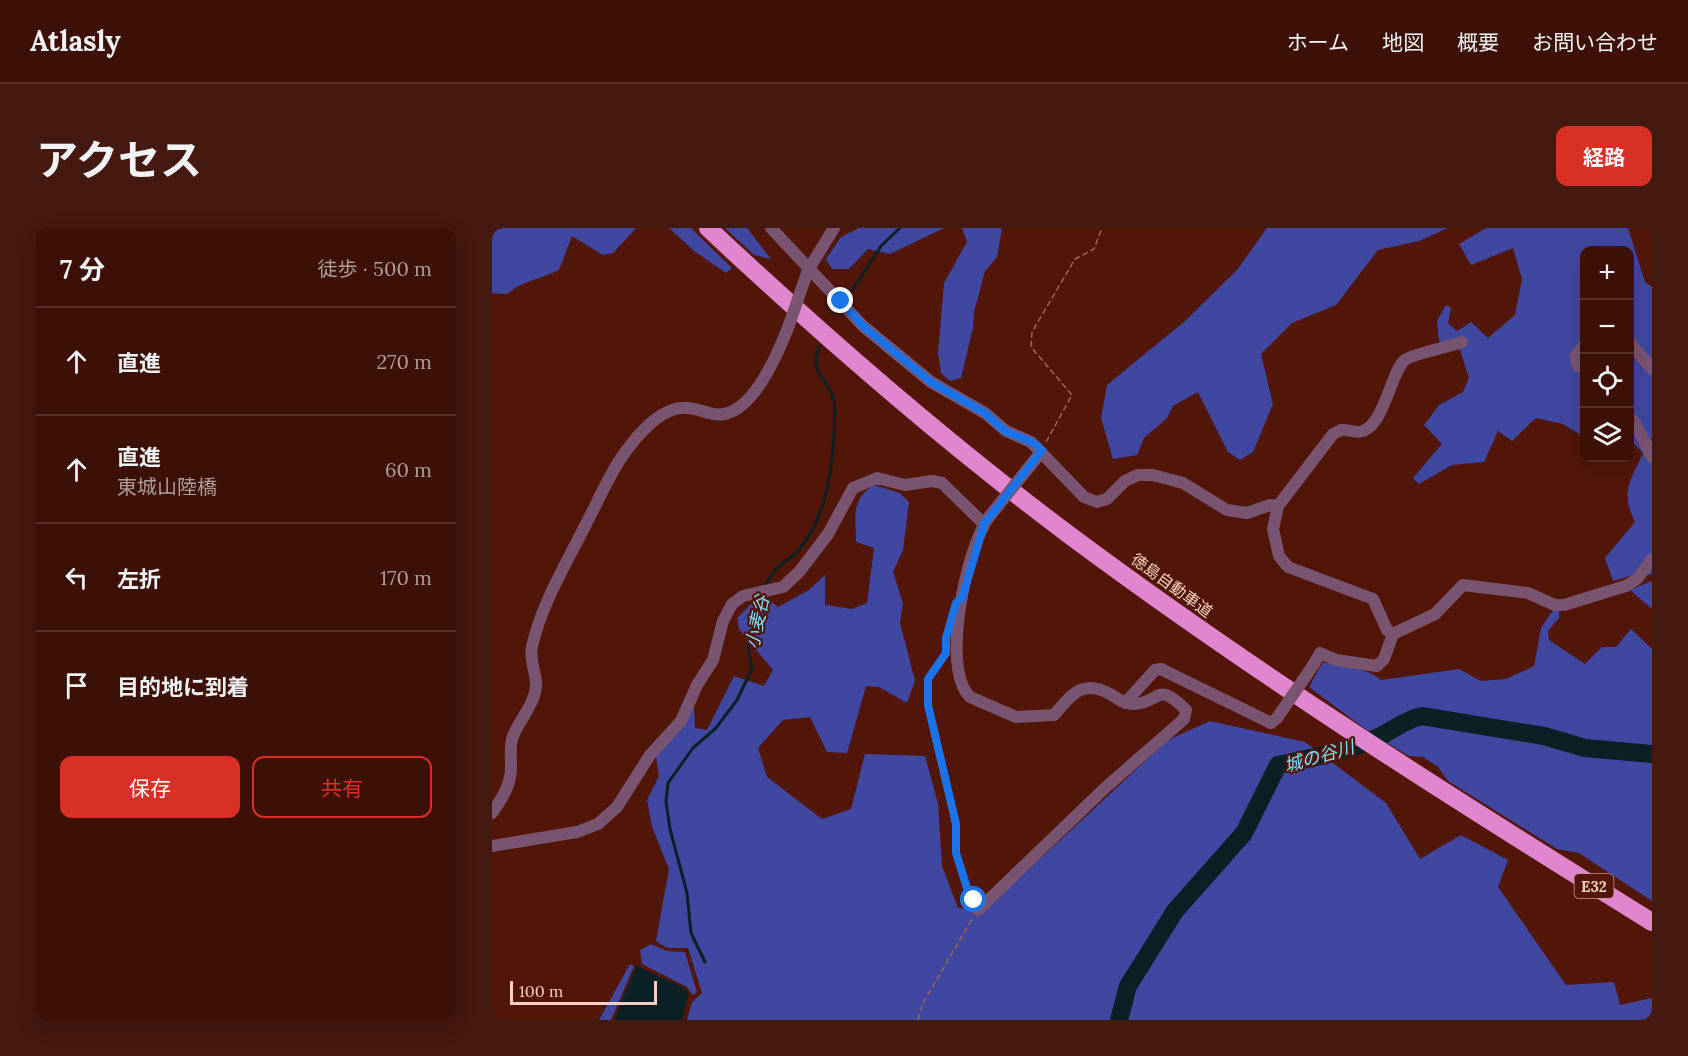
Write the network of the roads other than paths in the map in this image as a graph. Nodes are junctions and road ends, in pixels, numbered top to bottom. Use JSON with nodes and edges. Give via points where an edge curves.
{"nodes":[{"id":1,"x":708,"y":228,"type":"edge"},
{"id":2,"x":771,"y":228,"type":"edge"},
{"id":3,"x":834,"y":228,"type":"edge"},
{"id":4,"x":808,"y":270,"type":"junction"},
{"id":5,"x":1462,"y":342,"type":"dead end"},
{"id":6,"x":1634,"y":348,"type":"edge"},
{"id":7,"x":1580,"y":350,"type":"edge"},
{"id":8,"x":1580,"y":366,"type":"edge"},
{"id":9,"x":1652,"y":369,"type":"edge"},
{"id":10,"x":1634,"y":422,"type":"edge"},
{"id":11,"x":1040,"y":453,"type":"junction"},
{"id":12,"x":1652,"y":457,"type":"edge"},
{"id":13,"x":1278,"y":506,"type":"junction"},
{"id":14,"x":986,"y":520,"type":"junction"},
{"id":15,"x":1652,"y":559,"type":"edge"},
{"id":16,"x":1393,"y":634,"type":"junction"},
{"id":17,"x":1125,"y":703,"type":"junction"},
{"id":18,"x":492,"y":813,"type":"edge"},
{"id":19,"x":492,"y":846,"type":"edge"},
{"id":20,"x":978,"y":910,"type":"road end"},
{"id":21,"x":1652,"y":922,"type":"edge"}],
"edges":[{"from":1,"to":21,"type":"highway","name":"徳島自動車道","number":"E32","via":[[931,426],[1071,536],[1335,722]]},
{"from":2,"to":4,"type":"street"},
{"from":3,"to":4,"type":"street"},
{"from":4,"to":11,"type":"street","via":[[863,326],[909,365],[985,413],[1005,431],[1032,442]]},
{"from":4,"to":18,"type":"street","bridge":true,"via":[[789,325],[763,380],[742,405],[716,415],[687,408],[672,410],[633,440],[618,463],[563,568],[535,633],[531,650],[534,699],[512,740],[510,777]]},
{"from":5,"to":13,"type":"street","via":[[1407,358],[1399,365],[1388,400],[1366,430],[1341,430],[1333,435]]},
{"from":6,"to":9,"type":"street"},
{"from":7,"to":8,"type":"street","via":[[1575,357]]},
{"from":10,"to":12,"type":"street"},
{"from":11,"to":13,"type":"street","via":[[1084,497],[1097,502],[1107,499],[1131,478],[1153,475],[1183,483],[1227,510],[1247,513]]},
{"from":11,"to":14,"type":"street","bridge":true},
{"from":13,"to":16,"type":"street","via":[[1273,529],[1279,556],[1288,567],[1373,599],[1387,630]]},
{"from":14,"to":17,"type":"street","via":[[969,566],[955,636],[965,692],[1016,717],[1054,715],[1075,691],[1083,688],[1100,688]]},
{"from":14,"to":19,"type":"street","via":[[942,483],[905,485],[876,478],[854,488],[828,534],[799,572],[783,587],[743,596],[732,604],[723,621],[713,660],[681,721],[650,755],[617,807],[598,824],[578,832]]},
{"from":15,"to":16,"type":"street","via":[[1637,579],[1626,586],[1564,605],[1555,605],[1528,592],[1462,585],[1435,614]]},
{"from":16,"to":17,"type":"street","bridge":true,"via":[[1384,659],[1377,666],[1336,660],[1320,653],[1271,723],[1161,669],[1155,670]]},
{"from":17,"to":20,"type":"street","via":[[1144,702],[1157,693],[1166,694],[1186,710],[1184,719],[1106,787]]}]}
